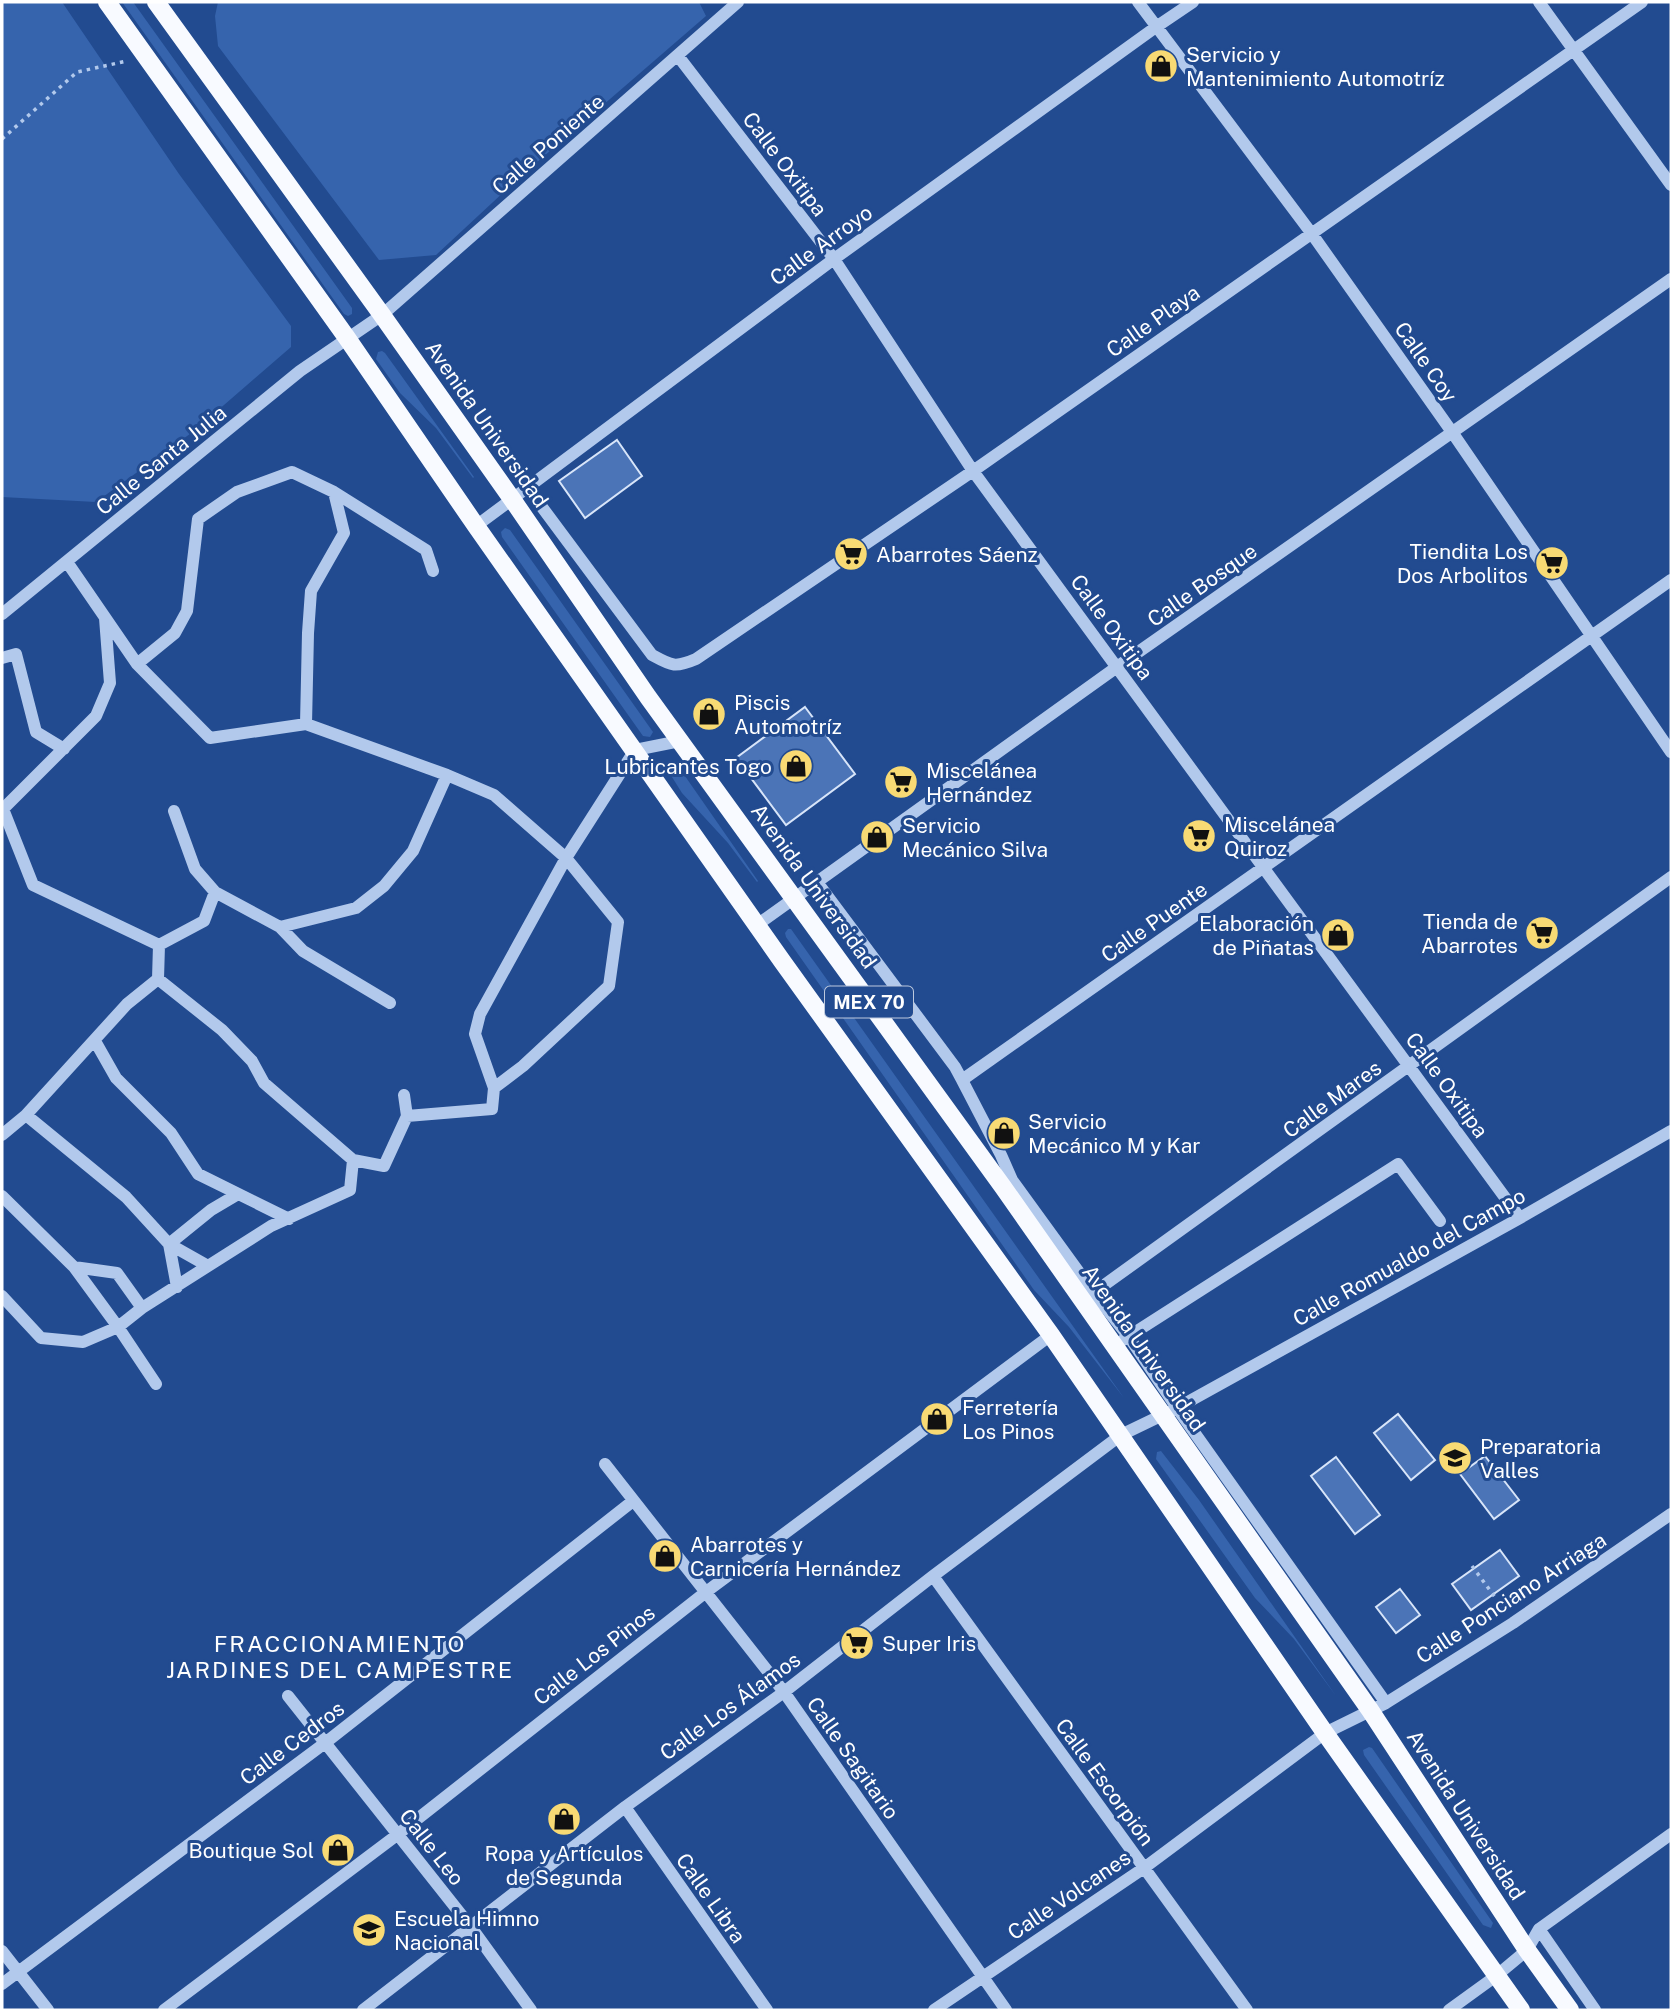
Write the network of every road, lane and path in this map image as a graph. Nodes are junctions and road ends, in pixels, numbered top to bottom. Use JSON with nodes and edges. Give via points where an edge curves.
{"nodes":[{"id":1,"x":107,"y":2,"type":"edge"},
{"id":2,"x":156,"y":2,"type":"edge"},
{"id":3,"x":738,"y":2,"type":"edge"},
{"id":4,"x":1138,"y":2,"type":"edge"},
{"id":5,"x":1194,"y":2,"type":"edge"},
{"id":6,"x":1539,"y":2,"type":"edge"},
{"id":7,"x":1642,"y":2,"type":"edge"},
{"id":8,"x":1156,"y":26,"type":"junction"},
{"id":9,"x":1573,"y":50,"type":"junction"},
{"id":10,"x":678,"y":56,"type":"junction"},
{"id":11,"x":146,"y":57,"type":"junction"},
{"id":12,"x":2,"y":139,"type":"edge"},
{"id":13,"x":1671,"y":185,"type":"edge"},
{"id":14,"x":1311,"y":234,"type":"junction"},
{"id":15,"x":834,"y":259,"type":"junction"},
{"id":16,"x":1671,"y":279,"type":"edge"},
{"id":17,"x":382,"y":315,"type":"junction"},
{"id":18,"x":347,"y":338,"type":"junction"},
{"id":19,"x":1452,"y":432,"type":"junction"},
{"id":20,"x":973,"y":471,"type":"junction"},
{"id":21,"x":527,"y":487,"type":"junction"},
{"id":22,"x":334,"y":492,"type":"junction"},
{"id":23,"x":512,"y":499,"type":"junction"},
{"id":24,"x":476,"y":526,"type":"junction"},
{"id":25,"x":67,"y":562,"type":"junction"},
{"id":26,"x":433,"y":571,"type":"dead end"},
{"id":27,"x":1671,"y":580,"type":"edge"},
{"id":28,"x":2,"y":614,"type":"edge"},
{"id":29,"x":105,"y":618,"type":"junction"},
{"id":30,"x":1593,"y":636,"type":"junction"},
{"id":31,"x":2,"y":659,"type":"edge"},
{"id":32,"x":137,"y":664,"type":"junction"},
{"id":33,"x":1117,"y":667,"type":"junction"},
{"id":34,"x":306,"y":724,"type":"junction"},
{"id":35,"x":680,"y":740,"type":"junction"},
{"id":36,"x":64,"y":749,"type":"junction"},
{"id":37,"x":635,"y":750,"type":"junction"},
{"id":38,"x":1671,"y":752,"type":"edge"},
{"id":39,"x":447,"y":775,"type":"junction"},
{"id":40,"x":3,"y":809,"type":"edge"},
{"id":41,"x":174,"y":811,"type":"dead end"},
{"id":42,"x":566,"y":858,"type":"junction"},
{"id":43,"x":1264,"y":869,"type":"junction"},
{"id":44,"x":1671,"y":877,"type":"edge"},
{"id":45,"x":817,"y":881,"type":"junction"},
{"id":46,"x":215,"y":892,"type":"junction"},
{"id":47,"x":794,"y":898,"type":"junction"},
{"id":48,"x":757,"y":925,"type":"junction"},
{"id":49,"x":280,"y":927,"type":"junction"},
{"id":50,"x":159,"y":945,"type":"junction"},
{"id":51,"x":158,"y":979,"type":"junction"},
{"id":52,"x":390,"y":1003,"type":"dead end"},
{"id":53,"x":95,"y":1041,"type":"junction"},
{"id":54,"x":1410,"y":1067,"type":"junction"},
{"id":55,"x":962,"y":1080,"type":"junction"},
{"id":56,"x":494,"y":1088,"type":"junction"},
{"id":57,"x":404,"y":1095,"type":"dead end"},
{"id":58,"x":26,"y":1115,"type":"junction"},
{"id":59,"x":407,"y":1116,"type":"junction"},
{"id":60,"x":1671,"y":1131,"type":"edge"},
{"id":61,"x":2,"y":1135,"type":"edge"},
{"id":62,"x":353,"y":1160,"type":"junction"},
{"id":63,"x":238,"y":1194,"type":"junction"},
{"id":64,"x":2,"y":1196,"type":"edge"},
{"id":65,"x":1520,"y":1218,"type":"junction"},
{"id":66,"x":289,"y":1219,"type":"junction"},
{"id":67,"x":1440,"y":1221,"type":"dead end"},
{"id":68,"x":169,"y":1244,"type":"junction"},
{"id":69,"x":208,"y":1266,"type":"junction"},
{"id":70,"x":74,"y":1267,"type":"junction"},
{"id":71,"x":177,"y":1287,"type":"junction"},
{"id":72,"x":2,"y":1296,"type":"edge"},
{"id":73,"x":1088,"y":1297,"type":"junction"},
{"id":74,"x":142,"y":1308,"type":"junction"},
{"id":75,"x":118,"y":1327,"type":"junction"},
{"id":76,"x":1051,"y":1335,"type":"junction"},
{"id":77,"x":1121,"y":1341,"type":"junction"},
{"id":78,"x":156,"y":1384,"type":"dead end"},
{"id":79,"x":1170,"y":1412,"type":"junction"},
{"id":80,"x":1121,"y":1435,"type":"junction"},
{"id":81,"x":604,"y":1464,"type":"dead end"},
{"id":82,"x":633,"y":1501,"type":"junction"},
{"id":83,"x":1671,"y":1514,"type":"edge"},
{"id":84,"x":1472,"y":1566,"type":"dead end"},
{"id":85,"x":933,"y":1576,"type":"junction"},
{"id":86,"x":706,"y":1592,"type":"junction"},
{"id":87,"x":1513,"y":1623,"type":"junction"},
{"id":88,"x":784,"y":1692,"type":"junction"},
{"id":89,"x":288,"y":1696,"type":"dead end"},
{"id":90,"x":1378,"y":1707,"type":"junction"},
{"id":91,"x":1325,"y":1733,"type":"junction"},
{"id":92,"x":325,"y":1743,"type":"junction"},
{"id":93,"x":625,"y":1807,"type":"junction"},
{"id":94,"x":1671,"y":1834,"type":"edge"},
{"id":95,"x":397,"y":1835,"type":"junction"},
{"id":96,"x":1144,"y":1868,"type":"junction"},
{"id":97,"x":471,"y":1927,"type":"junction"},
{"id":98,"x":1539,"y":1929,"type":"junction"},
{"id":99,"x":1527,"y":1950,"type":"junction"},
{"id":100,"x":2,"y":1951,"type":"edge"},
{"id":101,"x":18,"y":1972,"type":"junction"},
{"id":102,"x":1496,"y":1976,"type":"junction"},
{"id":103,"x":983,"y":1977,"type":"junction"},
{"id":104,"x":2,"y":1984,"type":"edge"},
{"id":105,"x":48,"y":2010,"type":"edge"},
{"id":106,"x":164,"y":2010,"type":"edge"},
{"id":107,"x":363,"y":2010,"type":"edge"},
{"id":108,"x":531,"y":2010,"type":"edge"},
{"id":109,"x":767,"y":2010,"type":"edge"},
{"id":110,"x":934,"y":2010,"type":"edge"},
{"id":111,"x":1006,"y":2010,"type":"edge"},
{"id":112,"x":1247,"y":2010,"type":"edge"},
{"id":113,"x":1449,"y":2010,"type":"edge"},
{"id":114,"x":1521,"y":2010,"type":"edge"},
{"id":115,"x":1570,"y":2010,"type":"edge"},
{"id":116,"x":1595,"y":2010,"type":"edge"}],
"edges":[{"from":1,"to":11,"type":"main road","number":"MEX 70"},
{"from":2,"to":17,"type":"main road","name":"Avenida Universidad","number":"MEX 70"},
{"from":3,"to":10,"type":"street","name":"Calle Poniente"},
{"from":4,"to":8,"type":"street","name":"Calle Coy"},
{"from":5,"to":8,"type":"street","name":"Calle Arroyo"},
{"from":6,"to":9,"type":"street"},
{"from":7,"to":9,"type":"street","name":"Calle Playa"},
{"from":8,"to":14,"type":"street","name":"Calle Coy"},
{"from":8,"to":15,"type":"street","name":"Calle Arroyo"},
{"from":9,"to":13,"type":"street"},
{"from":9,"to":14,"type":"street","name":"Calle Playa"},
{"from":10,"to":15,"type":"street","name":"Calle Oxitipa"},
{"from":10,"to":17,"type":"street","name":"Calle Poniente"},
{"from":11,"to":12,"type":"path","via":[[77,72]]},
{"from":11,"to":18,"type":"main road","number":"MEX 70"},
{"from":14,"to":19,"type":"street","name":"Calle Coy"},
{"from":14,"to":20,"type":"street","name":"Calle Playa"},
{"from":15,"to":20,"type":"street","name":"Calle Oxitipa"},
{"from":15,"to":21,"type":"street","name":"Calle Arroyo"},
{"from":16,"to":19,"type":"street","name":"Calle Bosque"},
{"from":17,"to":18,"type":"street","name":"Calle Poniente"},
{"from":17,"to":23,"type":"main road","name":"Avenida Universidad","number":"MEX 70"},
{"from":18,"to":24,"type":"main road","number":"MEX 70"},
{"from":18,"to":25,"type":"street","name":"Calle Santa Julia","via":[[300,371]]},
{"from":19,"to":30,"type":"street","name":"Calle Coy"},
{"from":19,"to":33,"type":"street","name":"Calle Bosque"},
{"from":20,"to":21,"type":"street","name":"Calle Playa","via":[[696,659],[671,666],[652,655]]},
{"from":20,"to":33,"type":"street","name":"Calle Oxitipa"},
{"from":21,"to":23,"type":"street","name":"Calle Arroyo"},
{"from":22,"to":26,"type":"street","via":[[426,550]]},
{"from":22,"to":32,"type":"street","via":[[292,472],[237,492],[198,519],[187,611],[175,633]]},
{"from":22,"to":34,"type":"street","via":[[344,533],[311,591]]},
{"from":23,"to":24,"type":"street","name":"Calle Arroyo"},
{"from":23,"to":35,"type":"main road","name":"Avenida Universidad","number":"MEX 70"},
{"from":24,"to":37,"type":"main road","number":"MEX 70"},
{"from":25,"to":28,"type":"street","name":"Calle Santa Julia"},
{"from":25,"to":29,"type":"street"},
{"from":27,"to":30,"type":"street","name":"Calle Puente"},
{"from":29,"to":32,"type":"street"},
{"from":29,"to":36,"type":"street","via":[[110,683],[96,716]]},
{"from":30,"to":38,"type":"street","name":"Calle Coy"},
{"from":30,"to":43,"type":"street","name":"Calle Puente"},
{"from":31,"to":36,"type":"street","via":[[16,654],[36,732]]},
{"from":32,"to":34,"type":"street","via":[[210,738]]},
{"from":33,"to":43,"type":"street","name":"Calle Oxitipa"},
{"from":33,"to":45,"type":"street","name":"Calle Bosque"},
{"from":34,"to":39,"type":"street"},
{"from":35,"to":37,"type":"street"},
{"from":35,"to":47,"type":"main road","name":"Avenida Universidad","number":"MEX 70"},
{"from":36,"to":40,"type":"street"},
{"from":37,"to":42,"type":"street"},
{"from":37,"to":48,"type":"main road","number":"MEX 70"},
{"from":39,"to":42,"type":"street","via":[[494,795]]},
{"from":39,"to":49,"type":"street","via":[[414,851],[384,886],[356,908]]},
{"from":40,"to":50,"type":"street","via":[[33,884]]},
{"from":41,"to":46,"type":"street","via":[[195,869]]},
{"from":42,"to":56,"type":"street","via":[[480,1014],[475,1034]]},
{"from":42,"to":56,"type":"street","via":[[618,922],[609,986]]},
{"from":43,"to":54,"type":"street","name":"Calle Oxitipa"},
{"from":43,"to":55,"type":"street","name":"Calle Puente"},
{"from":44,"to":54,"type":"street","name":"Calle Mares"},
{"from":45,"to":47,"type":"street","name":"Calle Bosque"},
{"from":45,"to":55,"type":"street"},
{"from":46,"to":49,"type":"street"},
{"from":46,"to":50,"type":"street","via":[[204,920]]},
{"from":47,"to":48,"type":"street","name":"Calle Bosque"},
{"from":47,"to":73,"type":"main road","name":"Avenida Universidad","number":"MEX 70"},
{"from":48,"to":76,"type":"main road","number":"MEX 70"},
{"from":49,"to":52,"type":"street","via":[[303,951]]},
{"from":50,"to":51,"type":"street"},
{"from":51,"to":53,"type":"street","via":[[127,1004]]},
{"from":51,"to":62,"type":"street","via":[[222,1030],[252,1061],[264,1083]]},
{"from":53,"to":58,"type":"street"},
{"from":53,"to":63,"type":"street","via":[[116,1078],[171,1133],[198,1174]]},
{"from":54,"to":65,"type":"street","name":"Calle Oxitipa"},
{"from":54,"to":73,"type":"street","name":"Calle Mares"},
{"from":55,"to":73,"type":"street","via":[[1012,1180]]},
{"from":56,"to":59,"type":"street","via":[[492,1109]]},
{"from":57,"to":59,"type":"street"},
{"from":58,"to":61,"type":"street"},
{"from":58,"to":68,"type":"street","via":[[126,1197]]},
{"from":59,"to":62,"type":"street","via":[[384,1167]]},
{"from":60,"to":65,"type":"street","name":"Calle Romualdo del Campo"},
{"from":62,"to":66,"type":"street","via":[[350,1190]]},
{"from":63,"to":66,"type":"street"},
{"from":63,"to":68,"type":"street"},
{"from":64,"to":70,"type":"street"},
{"from":65,"to":79,"type":"street","name":"Calle Romualdo del Campo"},
{"from":66,"to":69,"type":"street"},
{"from":67,"to":77,"type":"street","via":[[1398,1164]]},
{"from":68,"to":69,"type":"street"},
{"from":68,"to":71,"type":"street"},
{"from":69,"to":71,"type":"street"},
{"from":70,"to":74,"type":"street","via":[[117,1273]]},
{"from":70,"to":75,"type":"street"},
{"from":71,"to":74,"type":"street"},
{"from":72,"to":75,"type":"street","via":[[41,1338],[83,1342]]},
{"from":73,"to":77,"type":"main road","name":"Avenida Universidad","number":"MEX 70"},
{"from":74,"to":75,"type":"street"},
{"from":75,"to":78,"type":"street"},
{"from":76,"to":80,"type":"main road","number":"MEX 70"},
{"from":76,"to":86,"type":"street","name":"Calle Los Pinos"},
{"from":77,"to":79,"type":"main road","name":"Avenida Universidad","number":"MEX 70"},
{"from":79,"to":80,"type":"street","name":"Calle Romualdo del Campo"},
{"from":79,"to":90,"type":"main road","name":"Avenida Universidad","number":"MEX 70"},
{"from":80,"to":85,"type":"street","name":"Calle Los Álamos"},
{"from":80,"to":91,"type":"main road","number":"MEX 70"},
{"from":81,"to":82,"type":"street","name":"Calle Sagitario"},
{"from":82,"to":86,"type":"street","name":"Calle Sagitario"},
{"from":82,"to":92,"type":"street","name":"Calle Cedros"},
{"from":83,"to":87,"type":"street","name":"Calle Ponciano Arriaga"},
{"from":84,"to":87,"type":"path"},
{"from":85,"to":88,"type":"street","name":"Calle Los Álamos"},
{"from":85,"to":96,"type":"street","name":"Calle Escorpión"},
{"from":86,"to":88,"type":"street","name":"Calle Sagitario"},
{"from":86,"to":95,"type":"street","name":"Calle Los Pinos"},
{"from":87,"to":90,"type":"street","name":"Calle Ponciano Arriaga"},
{"from":88,"to":93,"type":"street","name":"Calle Los Álamos"},
{"from":88,"to":103,"type":"street","name":"Calle Sagitario"},
{"from":89,"to":92,"type":"street","name":"Calle Leo"},
{"from":90,"to":91,"type":"street","name":"Calle Ponciano Arriaga"},
{"from":90,"to":99,"type":"main road","name":"Avenida Universidad","number":"MEX 70"},
{"from":91,"to":96,"type":"street","name":"Calle Volcanes"},
{"from":91,"to":102,"type":"main road","number":"MEX 70"},
{"from":92,"to":95,"type":"street","name":"Calle Leo"},
{"from":92,"to":101,"type":"street","name":"Calle Cedros"},
{"from":93,"to":97,"type":"street","name":"Calle Los Álamos"},
{"from":93,"to":109,"type":"street","name":"Calle Libra"},
{"from":94,"to":98,"type":"street"},
{"from":95,"to":97,"type":"street","name":"Calle Leo"},
{"from":95,"to":106,"type":"street","name":"Calle Los Pinos"},
{"from":96,"to":103,"type":"street","name":"Calle Volcanes"},
{"from":96,"to":112,"type":"street","name":"Calle Escorpión"},
{"from":97,"to":107,"type":"street","name":"Calle Los Álamos"},
{"from":97,"to":108,"type":"street","name":"Calle Leo"},
{"from":98,"to":99,"type":"street"},
{"from":98,"to":116,"type":"street"},
{"from":99,"to":102,"type":"street"},
{"from":99,"to":115,"type":"main road","name":"Avenida Universidad","number":"MEX 70"},
{"from":100,"to":101,"type":"street"},
{"from":101,"to":104,"type":"street","name":"Calle Cedros"},
{"from":101,"to":105,"type":"street"},
{"from":102,"to":113,"type":"street"},
{"from":102,"to":114,"type":"main road","number":"MEX 70"},
{"from":103,"to":110,"type":"street","name":"Calle Volcanes"},
{"from":103,"to":111,"type":"street","name":"Calle Sagitario"}]}
